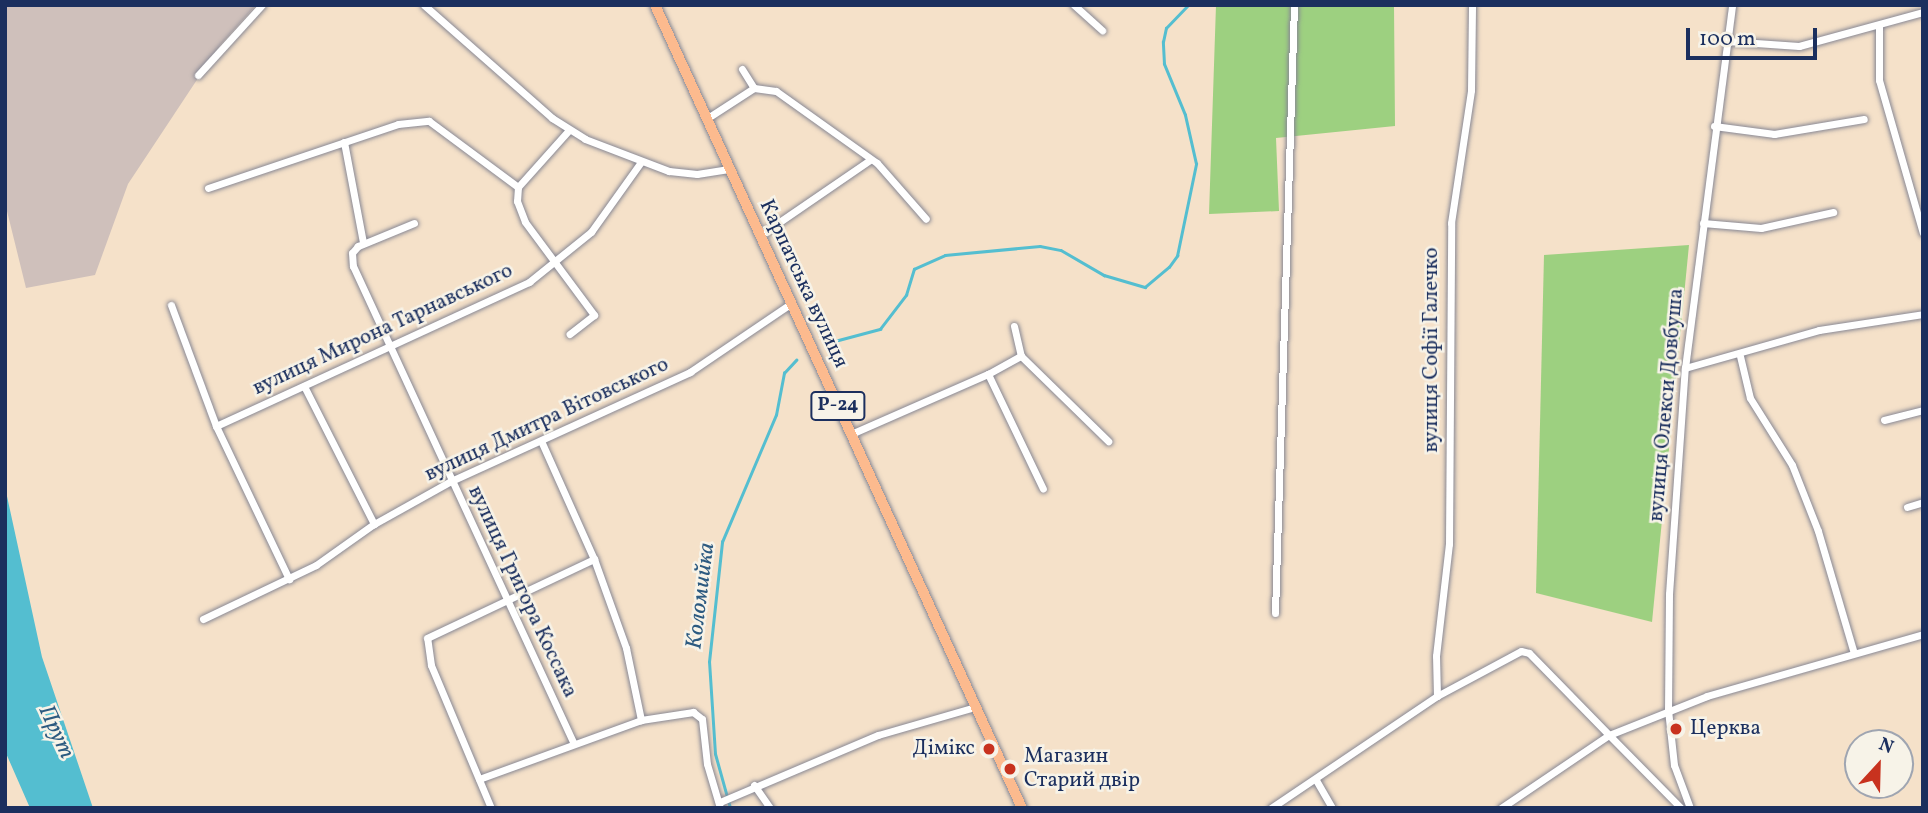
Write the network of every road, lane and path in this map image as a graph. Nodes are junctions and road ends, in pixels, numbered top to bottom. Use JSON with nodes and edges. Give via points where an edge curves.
{"nodes":[{"id":1,"x":262,"y":5,"type":"edge"},
{"id":2,"x":424,"y":5,"type":"edge"},
{"id":3,"x":655,"y":5,"type":"edge"},
{"id":4,"x":1074,"y":5,"type":"edge"},
{"id":5,"x":1294,"y":5,"type":"edge"},
{"id":6,"x":1472,"y":5,"type":"edge"},
{"id":7,"x":1731,"y":5,"type":"edge"},
{"id":8,"x":1923,"y":12,"type":"edge"},
{"id":9,"x":1879,"y":25,"type":"junction"},
{"id":10,"x":1102,"y":30,"type":"dead end"},
{"id":11,"x":1727,"y":41,"type":"junction"},
{"id":12,"x":742,"y":69,"type":"dead end"},
{"id":13,"x":198,"y":75,"type":"dead end"},
{"id":14,"x":754,"y":88,"type":"junction"},
{"id":15,"x":706,"y":119,"type":"junction"},
{"id":16,"x":1864,"y":119,"type":"dead end"},
{"id":17,"x":1714,"y":126,"type":"junction"},
{"id":18,"x":569,"y":130,"type":"junction"},
{"id":19,"x":344,"y":142,"type":"junction"},
{"id":20,"x":870,"y":160,"type":"junction"},
{"id":21,"x":641,"y":162,"type":"junction"},
{"id":22,"x":729,"y":169,"type":"junction"},
{"id":23,"x":518,"y":187,"type":"junction"},
{"id":24,"x":208,"y":188,"type":"dead end"},
{"id":25,"x":1833,"y":212,"type":"dead end"},
{"id":26,"x":926,"y":219,"type":"dead end"},
{"id":27,"x":414,"y":223,"type":"dead end"},
{"id":28,"x":1703,"y":223,"type":"junction"},
{"id":29,"x":1923,"y":233,"type":"edge"},
{"id":30,"x":759,"y":236,"type":"junction"},
{"id":31,"x":363,"y":243,"type":"junction"},
{"id":32,"x":553,"y":265,"type":"junction"},
{"id":33,"x":790,"y":304,"type":"junction"},
{"id":34,"x":171,"y":305,"type":"dead end"},
{"id":35,"x":1923,"y":314,"type":"edge"},
{"id":36,"x":1014,"y":326,"type":"dead end"},
{"id":37,"x":570,"y":334,"type":"dead end"},
{"id":38,"x":389,"y":347,"type":"junction"},
{"id":39,"x":1020,"y":356,"type":"junction"},
{"id":40,"x":1740,"y":356,"type":"junction"},
{"id":41,"x":1685,"y":368,"type":"junction"},
{"id":42,"x":989,"y":374,"type":"junction"},
{"id":43,"x":304,"y":386,"type":"junction"},
{"id":44,"x":1923,"y":410,"type":"edge"},
{"id":45,"x":1884,"y":420,"type":"dead end"},
{"id":46,"x":216,"y":426,"type":"junction"},
{"id":47,"x":851,"y":434,"type":"junction"},
{"id":48,"x":1108,"y":441,"type":"dead end"},
{"id":49,"x":542,"y":443,"type":"junction"},
{"id":50,"x":452,"y":481,"type":"junction"},
{"id":51,"x":1043,"y":489,"type":"dead end"},
{"id":52,"x":1923,"y":502,"type":"edge"},
{"id":53,"x":1908,"y":506,"type":"dead end"},
{"id":54,"x":374,"y":524,"type":"junction"},
{"id":55,"x":594,"y":559,"type":"junction"},
{"id":56,"x":289,"y":579,"type":"junction"},
{"id":57,"x":506,"y":597,"type":"junction"},
{"id":58,"x":1275,"y":613,"type":"dead end"},
{"id":59,"x":203,"y":619,"type":"dead end"},
{"id":60,"x":1923,"y":634,"type":"edge"},
{"id":61,"x":1854,"y":653,"type":"junction"},
{"id":62,"x":1437,"y":696,"type":"junction"},
{"id":63,"x":975,"y":707,"type":"junction"},
{"id":64,"x":1668,"y":710,"type":"junction"},
{"id":65,"x":641,"y":720,"type":"junction"},
{"id":66,"x":1609,"y":735,"type":"junction"},
{"id":67,"x":573,"y":742,"type":"junction"},
{"id":68,"x":479,"y":779,"type":"junction"},
{"id":69,"x":1316,"y":780,"type":"junction"},
{"id":70,"x":754,"y":785,"type":"junction"},
{"id":71,"x":723,"y":802,"type":"edge"},
{"id":72,"x":491,"y":808,"type":"edge"},
{"id":73,"x":770,"y":808,"type":"edge"},
{"id":74,"x":1022,"y":808,"type":"edge"},
{"id":75,"x":1271,"y":808,"type":"edge"},
{"id":76,"x":1332,"y":808,"type":"edge"},
{"id":77,"x":1501,"y":808,"type":"edge"},
{"id":78,"x":1681,"y":808,"type":"edge"},
{"id":79,"x":1690,"y":808,"type":"edge"}],
"edges":[{"from":1,"to":13,"type":"street"},
{"from":2,"to":18,"type":"street"},
{"from":3,"to":15,"type":"main road","name":"Карпатська вулиця","number":"Р-24"},
{"from":4,"to":10,"type":"street"},
{"from":5,"to":58,"type":"street"},
{"from":6,"to":62,"type":"street","name":"вулиця Софії Галечко","via":[[1471,90],[1451,223],[1449,544],[1436,656]]},
{"from":7,"to":11,"type":"street","name":"вулиця Олекси Довбуша"},
{"from":8,"to":9,"type":"street"},
{"from":9,"to":11,"type":"street","via":[[1799,46]]},
{"from":9,"to":29,"type":"street","via":[[1880,79]]},
{"from":11,"to":17,"type":"street","name":"вулиця Олекси Довбуша"},
{"from":12,"to":14,"type":"street"},
{"from":14,"to":15,"type":"street"},
{"from":14,"to":20,"type":"street","via":[[776,91]]},
{"from":15,"to":22,"type":"main road","name":"Карпатська вулиця","number":"Р-24"},
{"from":16,"to":17,"type":"street","via":[[1788,133]]},
{"from":17,"to":28,"type":"street","name":"вулиця Олекси Довбуша"},
{"from":18,"to":21,"type":"street"},
{"from":18,"to":23,"type":"street"},
{"from":19,"to":23,"type":"street","via":[[425,120]]},
{"from":19,"to":24,"type":"street"},
{"from":19,"to":31,"type":"street"},
{"from":20,"to":26,"type":"street"},
{"from":20,"to":30,"type":"street"},
{"from":21,"to":22,"type":"street","via":[[687,174]]},
{"from":21,"to":32,"type":"street","name":"вулиця Мирона Тарнавського","via":[[591,232]]},
{"from":22,"to":30,"type":"main road","name":"Карпатська вулиця","number":"Р-24"},
{"from":23,"to":32,"type":"street","via":[[517,201],[525,222]]},
{"from":25,"to":28,"type":"street","via":[[1762,228]]},
{"from":27,"to":31,"type":"street"},
{"from":28,"to":41,"type":"street","name":"вулиця Олекси Довбуша"},
{"from":30,"to":33,"type":"main road","name":"Карпатська вулиця","number":"Р-24"},
{"from":31,"to":38,"type":"street","name":"вулиця Григора Коссака","via":[[353,251],[353,266]]},
{"from":32,"to":37,"type":"street","via":[[594,315]]},
{"from":32,"to":38,"type":"street","name":"вулиця Мирона Тарнавського","via":[[514,291]]},
{"from":33,"to":47,"type":"main road","name":"Карпатська вулиця","number":"Р-24"},
{"from":33,"to":49,"type":"street","name":"вулиця Дмитра Вітовського","via":[[690,372]]},
{"from":34,"to":46,"type":"street"},
{"from":35,"to":40,"type":"street","via":[[1819,330]]},
{"from":36,"to":39,"type":"street"},
{"from":38,"to":43,"type":"street","name":"вулиця Мирона Тарнавського"},
{"from":38,"to":50,"type":"street","name":"вулиця Григора Коссака"},
{"from":39,"to":42,"type":"street"},
{"from":39,"to":48,"type":"street"},
{"from":40,"to":41,"type":"street"},
{"from":40,"to":61,"type":"street","via":[[1750,398],[1793,465]]},
{"from":41,"to":64,"type":"street","name":"вулиця Олекси Довбуша","via":[[1669,594]]},
{"from":42,"to":47,"type":"street"},
{"from":42,"to":51,"type":"street"},
{"from":43,"to":46,"type":"street","name":"вулиця Мирона Тарнавського"},
{"from":43,"to":54,"type":"street"},
{"from":44,"to":45,"type":"street"},
{"from":46,"to":56,"type":"street"},
{"from":47,"to":63,"type":"main road","name":"Карпатська вулиця","number":"Р-24"},
{"from":49,"to":50,"type":"street","name":"вулиця Дмитра Вітовського"},
{"from":49,"to":55,"type":"street"},
{"from":50,"to":54,"type":"street","name":"вулиця Дмитра Вітовського"},
{"from":50,"to":57,"type":"street","name":"вулиця Григора Коссака"},
{"from":52,"to":53,"type":"street"},
{"from":54,"to":56,"type":"street","name":"вулиця Дмитра Вітовського"},
{"from":55,"to":57,"type":"street"},
{"from":55,"to":65,"type":"street","via":[[628,655]]},
{"from":56,"to":59,"type":"street","name":"вулиця Дмитра Вітовського"},
{"from":57,"to":67,"type":"street","name":"вулиця Григора Коссака"},
{"from":57,"to":68,"type":"street","via":[[427,638],[431,665]]},
{"from":60,"to":61,"type":"street"},
{"from":61,"to":64,"type":"street"},
{"from":62,"to":66,"type":"street","via":[[1525,651]]},
{"from":62,"to":69,"type":"street"},
{"from":63,"to":70,"type":"street","via":[[878,735]]},
{"from":63,"to":74,"type":"main road","name":"Карпатська вулиця","number":"Р-24"},
{"from":64,"to":66,"type":"street"},
{"from":64,"to":79,"type":"street","name":"вулиця Олекси Довбуша","via":[[1675,770]]},
{"from":65,"to":67,"type":"street"},
{"from":65,"to":71,"type":"street","via":[[699,714],[708,771]]},
{"from":66,"to":77,"type":"street"},
{"from":66,"to":78,"type":"street"},
{"from":67,"to":68,"type":"street"},
{"from":68,"to":72,"type":"street"},
{"from":69,"to":75,"type":"street"},
{"from":69,"to":76,"type":"street"},
{"from":70,"to":71,"type":"street"},
{"from":70,"to":73,"type":"street"}]}
